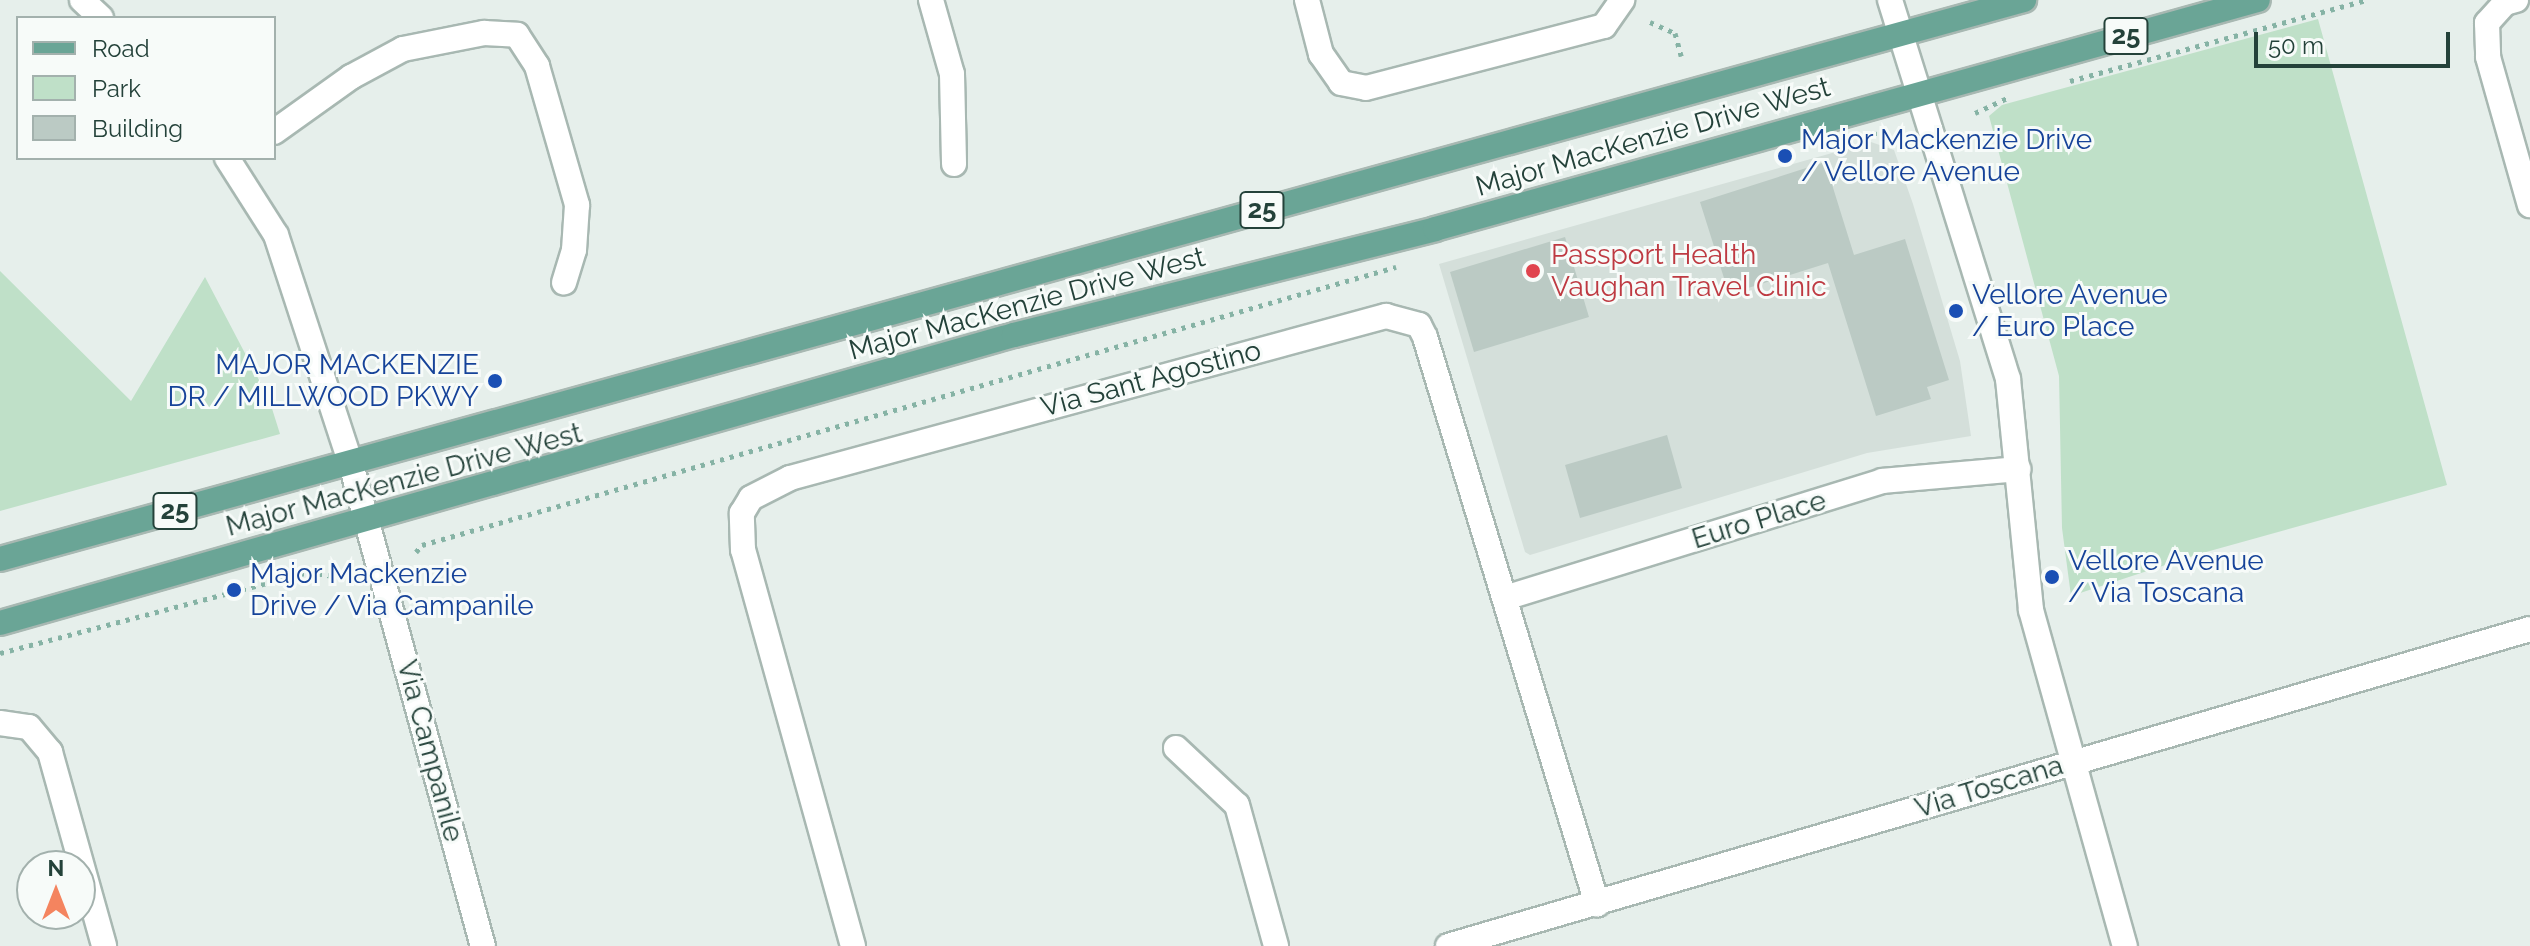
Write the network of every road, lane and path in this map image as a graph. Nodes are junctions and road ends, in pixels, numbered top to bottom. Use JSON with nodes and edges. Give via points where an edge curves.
{"nodes":[{"id":1,"x":82,"y":0,"type":"edge"},
{"id":2,"x":931,"y":0,"type":"edge"},
{"id":3,"x":1307,"y":0,"type":"edge"},
{"id":4,"x":1622,"y":0,"type":"edge"},
{"id":5,"x":1890,"y":0,"type":"edge"},
{"id":6,"x":2024,"y":0,"type":"edge"},
{"id":7,"x":2258,"y":0,"type":"edge"},
{"id":8,"x":2367,"y":0,"type":"edge"},
{"id":9,"x":2516,"y":0,"type":"edge"},
{"id":10,"x":99,"y":16,"type":"edge"},
{"id":11,"x":1650,"y":22,"type":"dead end"},
{"id":12,"x":1900,"y":34,"type":"junction"},
{"id":13,"x":1681,"y":56,"type":"dead end"},
{"id":14,"x":2064,"y":83,"type":"dead end"},
{"id":15,"x":1917,"y":94,"type":"junction"},
{"id":16,"x":2018,"y":95,"type":"dead end"},
{"id":17,"x":1975,"y":113,"type":"dead end"},
{"id":18,"x":276,"y":131,"type":"edge"},
{"id":19,"x":1863,"y":131,"type":"dead end"},
{"id":20,"x":1890,"y":138,"type":"dead end"},
{"id":21,"x":232,"y":160,"type":"edge"},
{"id":22,"x":954,"y":164,"type":"dead end"},
{"id":23,"x":2530,"y":205,"type":"edge"},
{"id":24,"x":1403,"y":265,"type":"dead end"},
{"id":25,"x":564,"y":283,"type":"dead end"},
{"id":26,"x":351,"y":464,"type":"junction"},
{"id":27,"x":2018,"y":469,"type":"junction"},
{"id":28,"x":369,"y":519,"type":"junction"},
{"id":29,"x":416,"y":552,"type":"dead end"},
{"id":30,"x":0,"y":559,"type":"edge"},
{"id":31,"x":332,"y":576,"type":"dead end"},
{"id":32,"x":1505,"y":598,"type":"junction"},
{"id":33,"x":0,"y":623,"type":"edge"},
{"id":34,"x":2530,"y":629,"type":"edge"},
{"id":35,"x":0,"y":653,"type":"edge"},
{"id":36,"x":0,"y":723,"type":"edge"},
{"id":37,"x":1176,"y":748,"type":"dead end"},
{"id":38,"x":2072,"y":762,"type":"junction"},
{"id":39,"x":1597,"y":904,"type":"junction"},
{"id":40,"x":104,"y":946,"type":"edge"},
{"id":41,"x":483,"y":946,"type":"edge"},
{"id":42,"x":853,"y":946,"type":"edge"},
{"id":43,"x":1276,"y":946,"type":"edge"},
{"id":44,"x":1448,"y":946,"type":"edge"},
{"id":45,"x":2125,"y":946,"type":"edge"}],
"edges":[{"from":1,"to":10,"type":"street"},
{"from":2,"to":22,"type":"street","via":[[952,74]]},
{"from":3,"to":4,"type":"street","via":[[1321,54],[1341,83],[1366,88],[1604,26]]},
{"from":5,"to":12,"type":"street"},
{"from":6,"to":12,"type":"main road","name":"Major MacKenzie Drive West","number":"25"},
{"from":7,"to":15,"type":"main road","name":"Major MacKenzie Drive West","number":"25"},
{"from":8,"to":14,"type":"path"},
{"from":9,"to":23,"type":"street","via":[[2505,3],[2487,23],[2488,57]]},
{"from":11,"to":13,"type":"path","via":[[1675,33]]},
{"from":12,"to":15,"type":"street"},
{"from":12,"to":26,"type":"main road","name":"Major MacKenzie Drive West","number":"25"},
{"from":15,"to":27,"type":"street","via":[[2008,379]]},
{"from":15,"to":28,"type":"main road","name":"Major MacKenzie Drive West","number":"25","via":[[1435,229],[1014,335]]},
{"from":16,"to":17,"type":"path"},
{"from":18,"to":25,"type":"street","via":[[351,77],[403,49],[484,33],[517,35],[537,66],[577,205],[576,240]]},
{"from":19,"to":20,"type":"path"},
{"from":21,"to":26,"type":"street","name":"Via Campanile","via":[[276,235]]},
{"from":24,"to":29,"type":"path","via":[[422,545]]},
{"from":26,"to":28,"type":"street","name":"Via Campanile"},
{"from":26,"to":30,"type":"main road","name":"Major MacKenzie Drive West","number":"25"},
{"from":27,"to":32,"type":"street","name":"Euro Place","via":[[1882,481]]},
{"from":27,"to":38,"type":"street","via":[[2028,598]]},
{"from":28,"to":33,"type":"main road","name":"Major MacKenzie Drive West","number":"25"},
{"from":28,"to":41,"type":"street","name":"Via Campanile"},
{"from":31,"to":35,"type":"path","via":[[308,572]]},
{"from":32,"to":39,"type":"street","name":"Via Sant Agostino"},
{"from":32,"to":42,"type":"street","name":"Via Sant Agostino","via":[[1425,337],[1419,325],[1404,317],[1364,321],[769,486],[751,498],[739,532]]},
{"from":34,"to":38,"type":"street","name":"Via Toscana"},
{"from":36,"to":40,"type":"street","via":[[29,727],[50,752]]},
{"from":37,"to":43,"type":"street","via":[[1237,805]]},
{"from":38,"to":39,"type":"street","name":"Via Toscana"},
{"from":38,"to":45,"type":"street"},
{"from":39,"to":44,"type":"street","name":"Via Toscana"}]}
